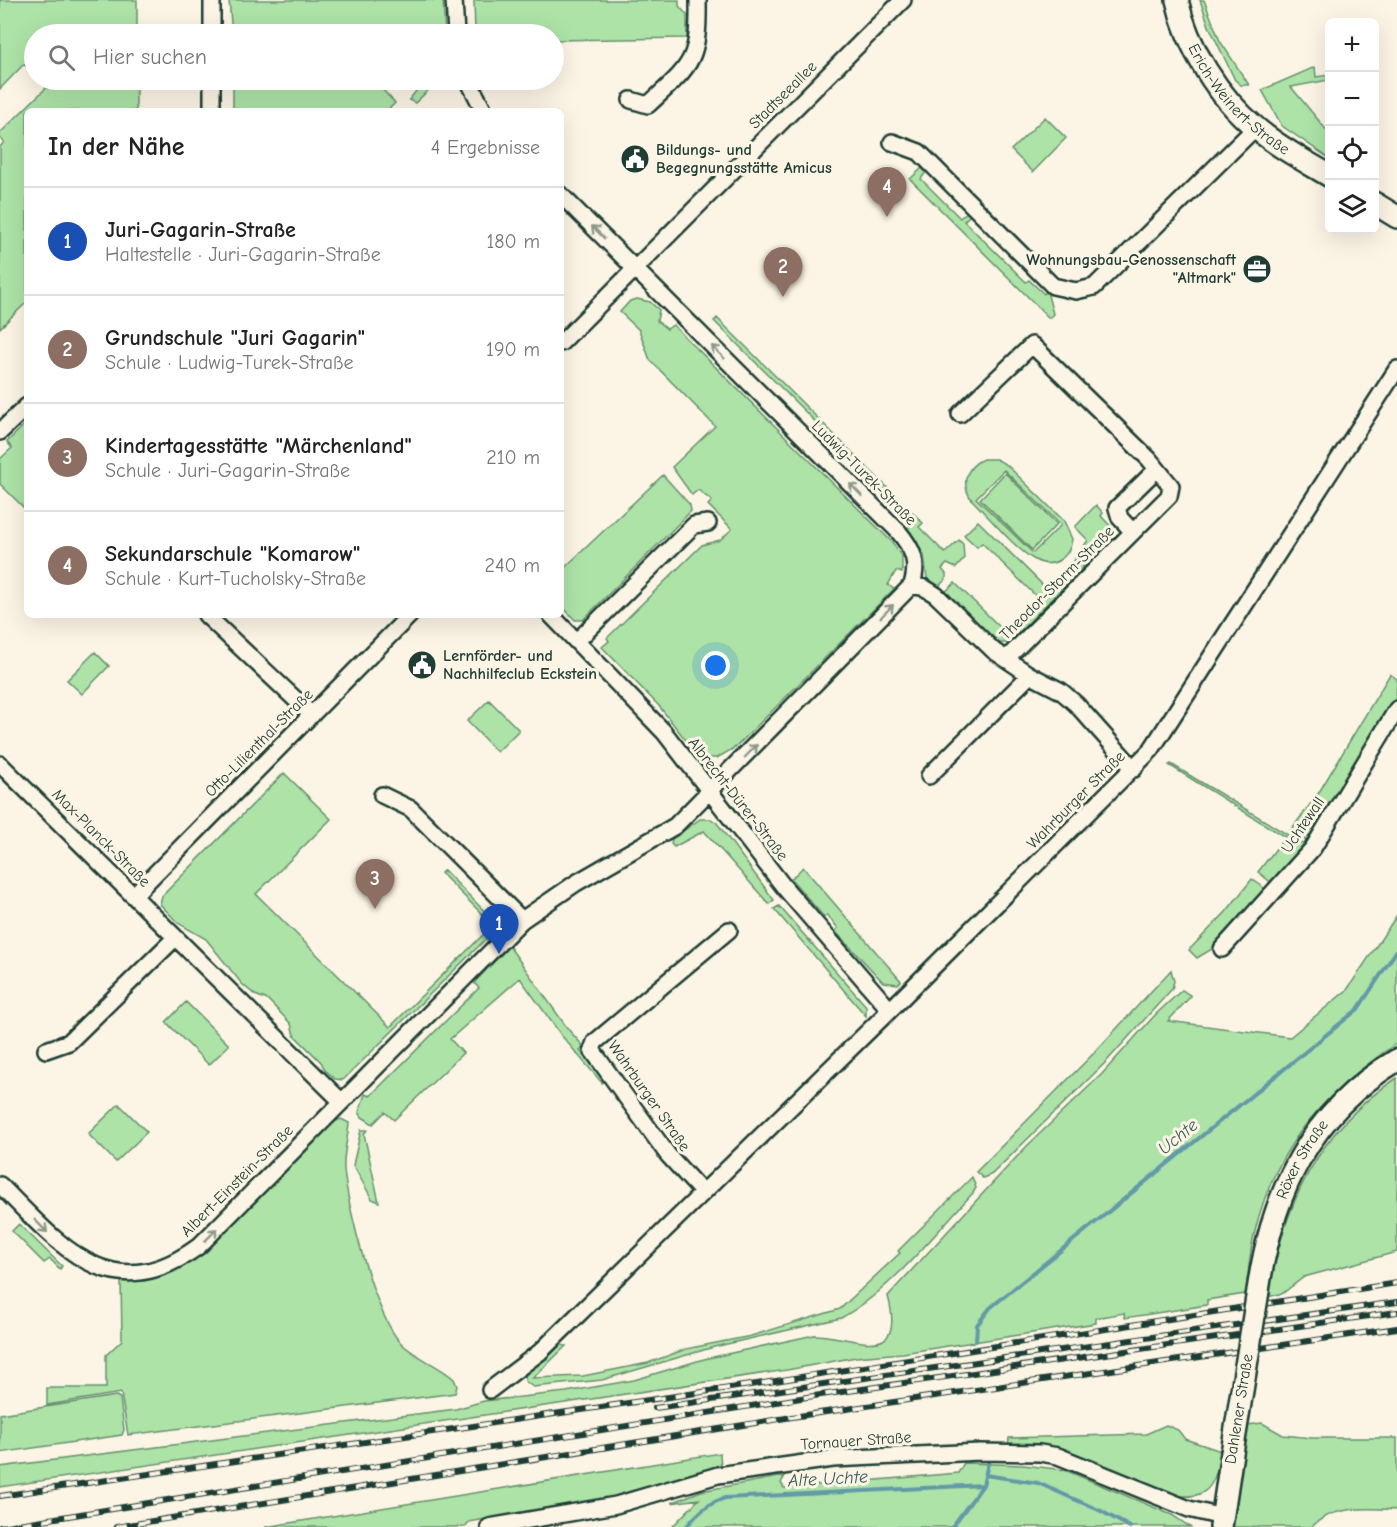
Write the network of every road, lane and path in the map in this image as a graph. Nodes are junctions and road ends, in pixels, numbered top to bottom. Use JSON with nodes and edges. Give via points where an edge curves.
{"nodes":[{"id":1,"x":212,"y":0,"type":"edge"},
{"id":2,"x":454,"y":0,"type":"edge"},
{"id":3,"x":698,"y":0,"type":"edge"},
{"id":4,"x":903,"y":0,"type":"edge"},
{"id":5,"x":1177,"y":0,"type":"edge"},
{"id":6,"x":212,"y":24,"type":"edge"},
{"id":7,"x":455,"y":24,"type":"edge"},
{"id":8,"x":212,"y":90,"type":"edge"},
{"id":9,"x":473,"y":90,"type":"edge"},
{"id":10,"x":631,"y":100,"type":"dead end"},
{"id":11,"x":212,"y":108,"type":"edge"},
{"id":12,"x":482,"y":108,"type":"edge"},
{"id":13,"x":1256,"y":128,"type":"junction"},
{"id":14,"x":892,"y":142,"type":"dead end"},
{"id":15,"x":1325,"y":173,"type":"edge"},
{"id":16,"x":564,"y":198,"type":"edge"},
{"id":17,"x":1379,"y":206,"type":"edge"},
{"id":18,"x":1397,"y":217,"type":"edge"},
{"id":19,"x":634,"y":269,"type":"junction"},
{"id":20,"x":564,"y":340,"type":"edge"},
{"id":21,"x":1397,"y":369,"type":"edge"},
{"id":22,"x":24,"y":409,"type":"edge"},
{"id":23,"x":960,"y":414,"type":"dead end"},
{"id":24,"x":0,"y":432,"type":"edge"},
{"id":25,"x":1157,"y":469,"type":"junction"},
{"id":26,"x":708,"y":523,"type":"dead end"},
{"id":27,"x":1133,"y":532,"type":"junction"},
{"id":28,"x":912,"y":585,"type":"junction"},
{"id":29,"x":209,"y":618,"type":"edge"},
{"id":30,"x":407,"y":618,"type":"edge"},
{"id":31,"x":554,"y":618,"type":"edge"},
{"id":32,"x":578,"y":641,"type":"junction"},
{"id":33,"x":1006,"y":659,"type":"junction"},
{"id":34,"x":1030,"y":675,"type":"junction"},
{"id":35,"x":1397,"y":709,"type":"edge"},
{"id":36,"x":312,"y":715,"type":"junction"},
{"id":37,"x":0,"y":764,"type":"edge"},
{"id":38,"x":1134,"y":769,"type":"junction"},
{"id":39,"x":929,"y":776,"type":"dead end"},
{"id":40,"x":710,"y":792,"type":"junction"},
{"id":41,"x":382,"y":795,"type":"dead end"},
{"id":42,"x":134,"y":895,"type":"junction"},
{"id":43,"x":522,"y":920,"type":"junction"},
{"id":44,"x":729,"y":930,"type":"dead end"},
{"id":45,"x":175,"y":938,"type":"junction"},
{"id":46,"x":1222,"y":949,"type":"dead end"},
{"id":47,"x":890,"y":1010,"type":"junction"},
{"id":48,"x":46,"y":1050,"type":"dead end"},
{"id":49,"x":1397,"y":1060,"type":"edge"},
{"id":50,"x":340,"y":1101,"type":"junction"},
{"id":51,"x":0,"y":1185,"type":"edge"},
{"id":52,"x":702,"y":1192,"type":"junction"},
{"id":53,"x":1258,"y":1292,"type":"joint"},
{"id":54,"x":490,"y":1390,"type":"dead end"},
{"id":55,"x":1221,"y":1522,"type":"edge"},
{"id":56,"x":489,"y":1527,"type":"edge"}],
"edges":[{"from":1,"to":6,"type":"street"},
{"from":2,"to":7,"type":"street"},
{"from":3,"to":10,"type":"street","via":[[698,40],[691,61],[648,105]]},
{"from":4,"to":19,"type":"street","name":"Stadtseeallee"},
{"from":5,"to":13,"type":"street","name":"Erich-Weinert-Straße","via":[[1210,73]]},
{"from":8,"to":11,"type":"street"},
{"from":9,"to":12,"type":"street"},
{"from":13,"to":14,"type":"street","via":[[1102,280],[1094,287],[1076,291],[1053,286],[919,152]]},
{"from":13,"to":15,"type":"street","name":"Erich-Weinert-Straße"},
{"from":19,"to":16,"type":"street","name":"Ludwig-Turek-Straße","one_way":true},
{"from":17,"to":18,"type":"street"},
{"from":19,"to":20,"type":"street","name":"Stadtseeallee"},
{"from":28,"to":19,"type":"street","name":"Ludwig-Turek-Straße","one_way":true,"via":[[916,560],[898,531]]},
{"from":21,"to":38,"type":"street","name":"Wahrburger Straße","via":[[1163,733]]},
{"from":22,"to":24,"type":"street"},
{"from":23,"to":25,"type":"street","name":"Theodor-Storm-Straße","via":[[1032,345]]},
{"from":25,"to":27,"type":"street","name":"Theodor-Storm-Straße","via":[[1172,490]]},
{"from":25,"to":27,"type":"street","name":"Theodor-Storm-Straße","via":[[1118,508],[1120,518]]},
{"from":26,"to":32,"type":"street","via":[[694,525]]},
{"from":27,"to":33,"type":"street","name":"Theodor-Storm-Straße"},
{"from":28,"to":33,"type":"street","via":[[936,595]]},
{"from":40,"to":28,"type":"street","one_way":true},
{"from":29,"to":36,"type":"street"},
{"from":30,"to":36,"type":"street","name":"Otto-Lilienthal-Straße"},
{"from":31,"to":32,"type":"street","name":"Albrecht-Dürer-Straße"},
{"from":32,"to":40,"type":"street","name":"Albrecht-Dürer-Straße","via":[[664,732]]},
{"from":33,"to":34,"type":"street"},
{"from":34,"to":38,"type":"street","via":[[1076,704]]},
{"from":34,"to":39,"type":"street"},
{"from":35,"to":46,"type":"street","name":"Uchtewall","via":[[1312,848]]},
{"from":36,"to":42,"type":"street","name":"Otto-Lilienthal-Straße"},
{"from":37,"to":42,"type":"street","name":"Max-Planck-Straße"},
{"from":38,"to":47,"type":"street","name":"Wahrburger Straße"},
{"from":40,"to":43,"type":"street","name":"Albert-Einstein-Straße","via":[[663,834],[576,883]]},
{"from":40,"to":47,"type":"street","name":"Albrecht-Dürer-Straße","via":[[784,887]]},
{"from":41,"to":43,"type":"street","via":[[411,809]]},
{"from":42,"to":45,"type":"street","name":"Max-Planck-Straße"},
{"from":43,"to":50,"type":"street","name":"Albert-Einstein-Straße"},
{"from":44,"to":52,"type":"street","name":"Wahrburger Straße","via":[[595,1042],[592,1050],[668,1155]]},
{"from":45,"to":48,"type":"street","via":[[69,1042]]},
{"from":45,"to":50,"type":"street","name":"Max-Planck-Straße"},
{"from":47,"to":52,"type":"street","name":"Wahrburger Straße"},
{"from":49,"to":53,"type":"street","name":"Röxer Straße","via":[[1344,1101],[1300,1155],[1269,1230]]},
{"from":51,"to":50,"type":"street","name":"Albert-Einstein-Straße","one_way":true,"via":[[75,1257],[111,1270],[163,1268],[199,1246]]},
{"from":52,"to":54,"type":"street","name":"Wahrburger Straße","via":[[540,1352]]},
{"from":53,"to":55,"type":"street","name":"Dahlener Straße","bridge":true},
{"from":55,"to":56,"type":"street","name":"Tornauer Straße","via":[[1058,1456],[980,1452],[833,1458],[750,1470],[718,1475],[616,1505]]}]}
